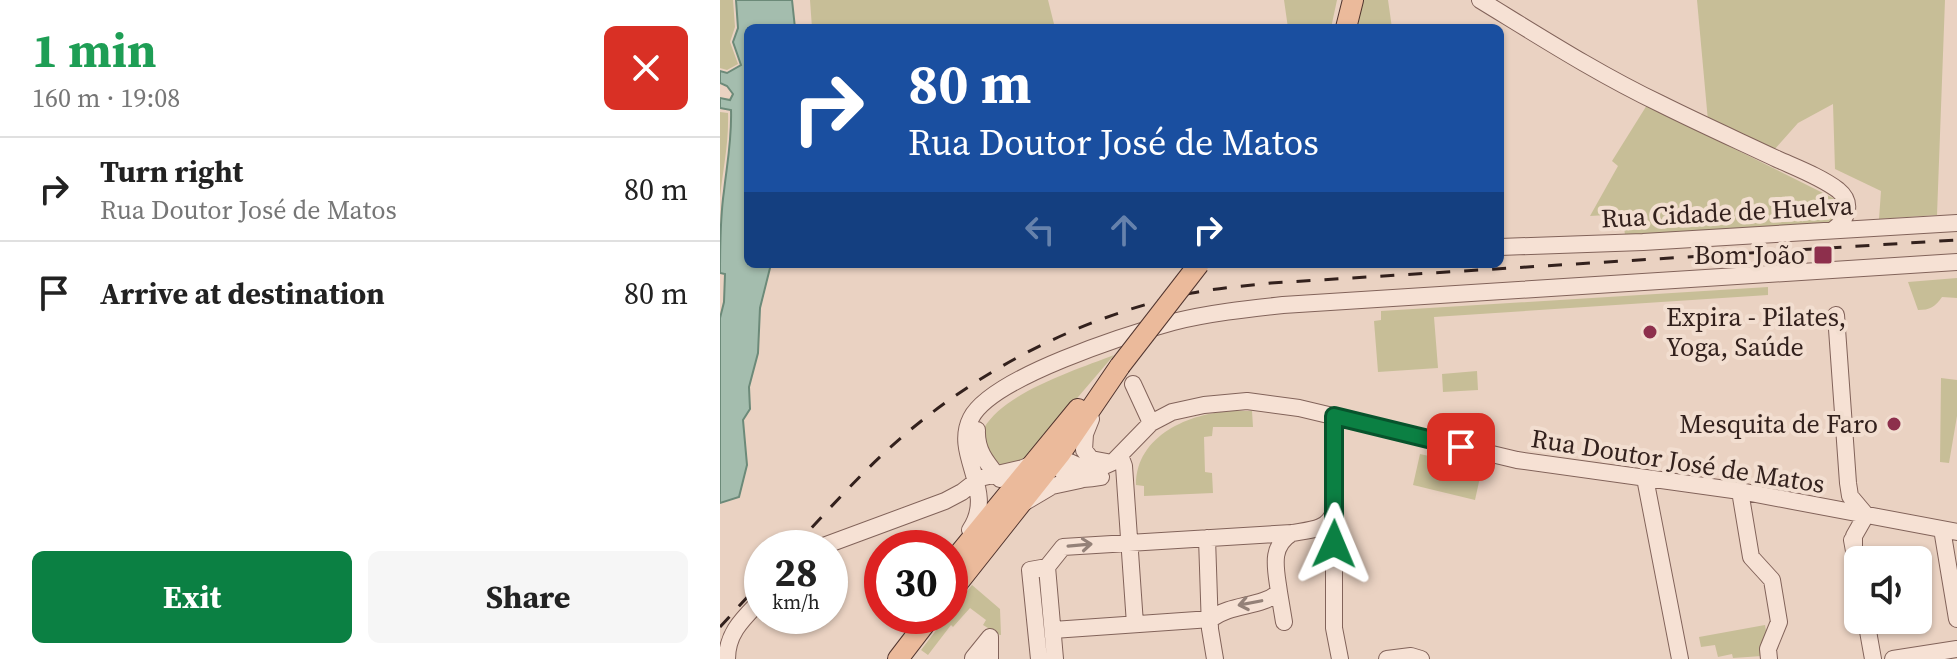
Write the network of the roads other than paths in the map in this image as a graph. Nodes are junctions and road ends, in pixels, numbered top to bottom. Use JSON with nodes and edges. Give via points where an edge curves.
{"nodes":[{"id":1,"x":1353,"y":0,"type":"edge"},
{"id":2,"x":1480,"y":0,"type":"edge"},
{"id":3,"x":1347,"y":24,"type":"edge"},
{"id":4,"x":1847,"y":204,"type":"junction"},
{"id":5,"x":1957,"y":223,"type":"edge"},
{"id":6,"x":1884,"y":227,"type":"junction"},
{"id":7,"x":1833,"y":230,"type":"junction"},
{"id":8,"x":1504,"y":247,"type":"edge"},
{"id":9,"x":1957,"y":262,"type":"edge"},
{"id":10,"x":1196,"y":268,"type":"edge"},
{"id":11,"x":1836,"y":315,"type":"dead end"},
{"id":12,"x":1064,"y":360,"type":"junction"},
{"id":13,"x":1116,"y":372,"type":"junction"},
{"id":14,"x":1133,"y":384,"type":"dead end"},
{"id":15,"x":1095,"y":392,"type":"junction"},
{"id":16,"x":1204,"y":405,"type":"junction"},
{"id":17,"x":1334,"y":416,"type":"junction"},
{"id":18,"x":1151,"y":423,"type":"junction"},
{"id":19,"x":1056,"y":459,"type":"junction"},
{"id":20,"x":1119,"y":461,"type":"junction"},
{"id":21,"x":1032,"y":464,"type":"junction"},
{"id":22,"x":1645,"y":478,"type":"junction"},
{"id":23,"x":1095,"y":479,"type":"junction"},
{"id":24,"x":1848,"y":483,"type":"junction"},
{"id":25,"x":988,"y":486,"type":"junction"},
{"id":26,"x":1740,"y":491,"type":"junction"},
{"id":27,"x":1038,"y":492,"type":"junction"},
{"id":28,"x":1825,"y":508,"type":"junction"},
{"id":29,"x":1334,"y":511,"type":"junction"},
{"id":30,"x":1847,"y":512,"type":"junction"},
{"id":31,"x":1866,"y":515,"type":"junction"},
{"id":32,"x":1318,"y":528,"type":"junction"},
{"id":33,"x":966,"y":530,"type":"edge"},
{"id":34,"x":1949,"y":531,"type":"edge"},
{"id":35,"x":1292,"y":533,"type":"junction"},
{"id":36,"x":1264,"y":535,"type":"junction"},
{"id":37,"x":848,"y":537,"type":"edge"},
{"id":38,"x":1207,"y":538,"type":"junction"},
{"id":39,"x":1129,"y":541,"type":"junction"},
{"id":40,"x":1334,"y":544,"type":"junction"},
{"id":41,"x":1853,"y":546,"type":"edge"},
{"id":42,"x":1853,"y":546,"type":"edge"},
{"id":43,"x":1854,"y":546,"type":"edge"},
{"id":44,"x":1275,"y":557,"type":"junction"},
{"id":45,"x":968,"y":562,"type":"edge"},
{"id":46,"x":1047,"y":567,"type":"junction"},
{"id":47,"x":968,"y":570,"type":"edge"},
{"id":48,"x":1279,"y":592,"type":"junction"},
{"id":49,"x":744,"y":618,"type":"edge"},
{"id":50,"x":1211,"y":619,"type":"junction"},
{"id":51,"x":1957,"y":619,"type":"edge"},
{"id":52,"x":1284,"y":622,"type":"dead end"},
{"id":53,"x":1135,"y":624,"type":"junction"},
{"id":54,"x":1053,"y":630,"type":"junction"},
{"id":55,"x":909,"y":634,"type":"edge"},
{"id":56,"x":914,"y":634,"type":"edge"},
{"id":57,"x":1869,"y":634,"type":"edge"},
{"id":58,"x":1957,"y":649,"type":"edge"},
{"id":59,"x":727,"y":659,"type":"edge"},
{"id":60,"x":885,"y":659,"type":"edge"},
{"id":61,"x":898,"y":659,"type":"edge"},
{"id":62,"x":1039,"y":659,"type":"edge"},
{"id":63,"x":1055,"y":659,"type":"edge"},
{"id":64,"x":1215,"y":659,"type":"edge"},
{"id":65,"x":1340,"y":659,"type":"edge"},
{"id":66,"x":1387,"y":659,"type":"edge"},
{"id":67,"x":1421,"y":659,"type":"edge"},
{"id":68,"x":1680,"y":659,"type":"edge"},
{"id":69,"x":1769,"y":659,"type":"edge"},
{"id":70,"x":1873,"y":659,"type":"edge"},
{"id":71,"x":1893,"y":659,"type":"edge"}],
"edges":[{"from":1,"to":3,"type":"main road"},
{"from":2,"to":4,"type":"street","via":[[1658,103],[1816,178],[1839,191]]},
{"from":4,"to":6,"type":"street","via":[[1857,217]]},
{"from":4,"to":7,"type":"street","via":[[1844,222]]},
{"from":5,"to":6,"type":"street","name":"Rua Cidade de Huelva"},
{"from":6,"to":7,"type":"street","name":"Rua Cidade de Huelva"},
{"from":7,"to":8,"type":"street","name":"Rua Cidade de Huelva"},
{"from":9,"to":12,"type":"street","via":[[1283,305],[1174,322]]},
{"from":10,"to":13,"type":"main road","bridge":true},
{"from":11,"to":24,"type":"street"},
{"from":12,"to":25,"type":"street","via":[[1000,401],[981,421],[976,441]]},
{"from":12,"to":25,"type":"street","via":[[1019,380],[971,418],[969,457]]},
{"from":13,"to":15,"type":"main road"},
{"from":13,"to":19,"type":"main road"},
{"from":13,"to":20,"type":"street","via":[[1083,443],[1091,459]]},
{"from":14,"to":18,"type":"street"},
{"from":15,"to":19,"type":"street","via":[[1062,434]]},
{"from":15,"to":21,"type":"main road"},
{"from":16,"to":17,"type":"street","name":"Rua Doutor José de Matos","via":[[1259,401]]},
{"from":16,"to":18,"type":"street"},
{"from":16,"to":20,"type":"street","via":[[1176,415]]},
{"from":17,"to":22,"type":"street","name":"Rua Doutor José de Matos","via":[[1517,460]]},
{"from":17,"to":29,"type":"street"},
{"from":18,"to":20,"type":"street"},
{"from":19,"to":20,"type":"street","via":[[1095,469]]},
{"from":19,"to":21,"type":"street"},
{"from":19,"to":23,"type":"street","via":[[1067,476]]},
{"from":19,"to":27,"type":"main road"},
{"from":20,"to":23,"type":"street","via":[[1110,475]]},
{"from":20,"to":39,"type":"street"},
{"from":21,"to":25,"type":"main road"},
{"from":22,"to":26,"type":"street","name":"Rua Doutor José de Matos"},
{"from":22,"to":68,"type":"street"},
{"from":23,"to":27,"type":"street"},
{"from":24,"to":28,"type":"street","via":[[1840,502]]},
{"from":24,"to":30,"type":"street"},
{"from":24,"to":31,"type":"street","via":[[1850,496]]},
{"from":25,"to":27,"type":"street"},
{"from":25,"to":33,"type":"main road"},
{"from":25,"to":37,"type":"street"},
{"from":25,"to":45,"type":"street","via":[[1008,508]]},
{"from":26,"to":28,"type":"street","name":"Rua Doutor José de Matos"},
{"from":26,"to":69,"type":"street","via":[[1751,557],[1772,580],[1779,622]]},
{"from":27,"to":47,"type":"main road"},
{"from":28,"to":30,"type":"street","name":"Rua Doutor José de Matos"},
{"from":28,"to":41,"type":"street","via":[[1842,516]]},
{"from":29,"to":32,"type":"street","via":[[1330,522]]},
{"from":29,"to":40,"type":"street"},
{"from":30,"to":31,"type":"street","name":"Rua Doutor José de Matos"},
{"from":30,"to":42,"type":"street"},
{"from":31,"to":34,"type":"street","name":"Rua Doutor José de Matos"},
{"from":31,"to":43,"type":"street"},
{"from":32,"to":35,"type":"street"},
{"from":32,"to":40,"type":"street"},
{"from":34,"to":51,"type":"street"},
{"from":35,"to":36,"type":"street"},
{"from":35,"to":44,"type":"street","via":[[1280,542]]},
{"from":36,"to":38,"type":"street"},
{"from":36,"to":44,"type":"street","via":[[1272,540]]},
{"from":38,"to":39,"type":"street"},
{"from":38,"to":50,"type":"street"},
{"from":46,"to":39,"type":"street","one_way":true,"via":[[1063,547]]},
{"from":39,"to":53,"type":"street"},
{"from":40,"to":65,"type":"street","via":[[1334,628]]},
{"from":44,"to":48,"type":"street"},
{"from":46,"to":54,"type":"street"},
{"from":46,"to":62,"type":"street","via":[[1030,570]]},
{"from":48,"to":50,"type":"street","one_way":true},
{"from":48,"to":52,"type":"street"},
{"from":49,"to":59,"type":"street","via":[[734,629]]},
{"from":50,"to":53,"type":"street"},
{"from":50,"to":64,"type":"street"},
{"from":53,"to":54,"type":"street"},
{"from":54,"to":63,"type":"street"},
{"from":55,"to":60,"type":"main road"},
{"from":56,"to":61,"type":"main road"},
{"from":57,"to":70,"type":"street"},
{"from":58,"to":71,"type":"street"},
{"from":66,"to":67,"type":"street"}]}
